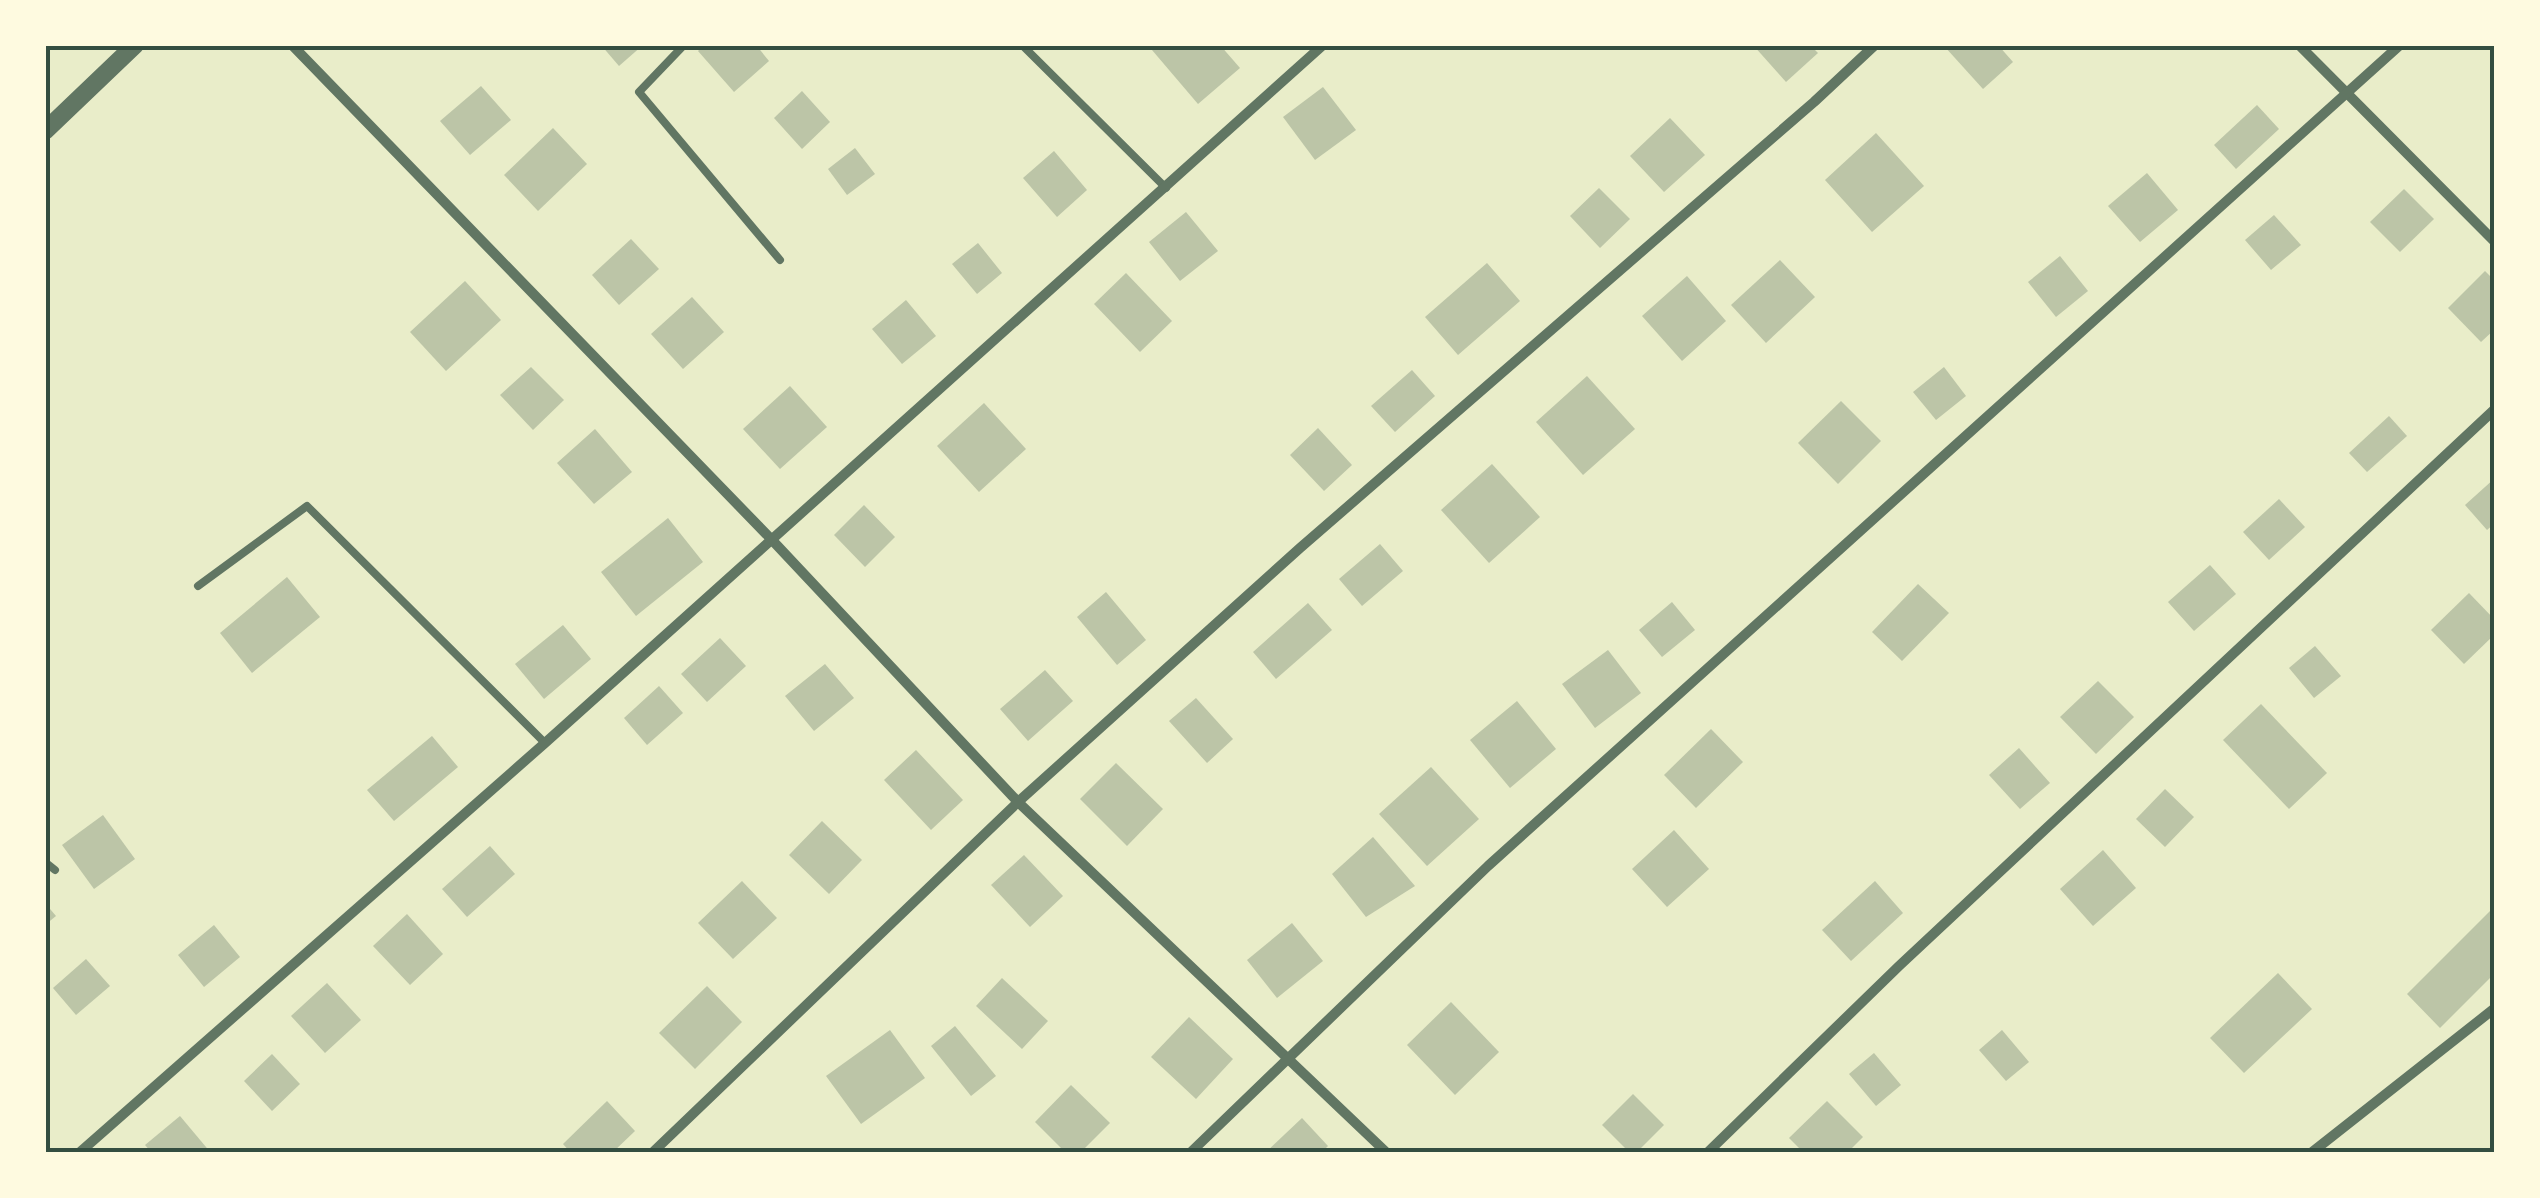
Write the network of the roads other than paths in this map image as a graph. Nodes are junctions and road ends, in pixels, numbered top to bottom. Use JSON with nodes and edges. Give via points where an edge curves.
{"nodes":[{"id":1,"x":135,"y":45,"type":"edge"},
{"id":2,"x":292,"y":45,"type":"edge"},
{"id":3,"x":684,"y":45,"type":"edge"},
{"id":4,"x":1022,"y":45,"type":"edge"},
{"id":5,"x":1323,"y":45,"type":"edge"},
{"id":6,"x":1875,"y":45,"type":"edge"},
{"id":7,"x":2299,"y":45,"type":"edge"},
{"id":8,"x":2400,"y":45,"type":"edge"},
{"id":9,"x":2345,"y":94,"type":"junction"},
{"id":10,"x":45,"y":130,"type":"edge"},
{"id":11,"x":1166,"y":188,"type":"junction"},
{"id":12,"x":2495,"y":242,"type":"edge"},
{"id":13,"x":780,"y":260,"type":"dead end"},
{"id":14,"x":2495,"y":409,"type":"edge"},
{"id":15,"x":772,"y":540,"type":"junction"},
{"id":16,"x":198,"y":586,"type":"dead end"},
{"id":17,"x":545,"y":743,"type":"junction"},
{"id":18,"x":1018,"y":802,"type":"junction"},
{"id":19,"x":45,"y":862,"type":"edge"},
{"id":20,"x":55,"y":870,"type":"dead end"},
{"id":21,"x":2495,"y":1008,"type":"edge"},
{"id":22,"x":1285,"y":1058,"type":"junction"},
{"id":23,"x":79,"y":1153,"type":"edge"},
{"id":24,"x":652,"y":1153,"type":"edge"},
{"id":25,"x":1190,"y":1153,"type":"edge"},
{"id":26,"x":1387,"y":1153,"type":"edge"},
{"id":27,"x":1708,"y":1153,"type":"edge"},
{"id":28,"x":2311,"y":1153,"type":"edge"}],
"edges":[{"from":1,"to":10,"type":"street"},
{"from":2,"to":15,"type":"street"},
{"from":3,"to":13,"type":"lane","via":[[639,92]]},
{"from":4,"to":11,"type":"lane"},
{"from":5,"to":11,"type":"street"},
{"from":6,"to":18,"type":"street"},
{"from":7,"to":9,"type":"street"},
{"from":8,"to":9,"type":"street"},
{"from":9,"to":12,"type":"street"},
{"from":9,"to":22,"type":"street","via":[[1488,866]]},
{"from":11,"to":15,"type":"street"},
{"from":14,"to":27,"type":"street"},
{"from":15,"to":17,"type":"street"},
{"from":15,"to":18,"type":"street"},
{"from":16,"to":17,"type":"lane","via":[[307,506]]},
{"from":17,"to":23,"type":"street"},
{"from":18,"to":22,"type":"street"},
{"from":18,"to":24,"type":"street"},
{"from":19,"to":20,"type":"lane"},
{"from":21,"to":28,"type":"street"},
{"from":22,"to":25,"type":"street"},
{"from":22,"to":26,"type":"street"}]}
